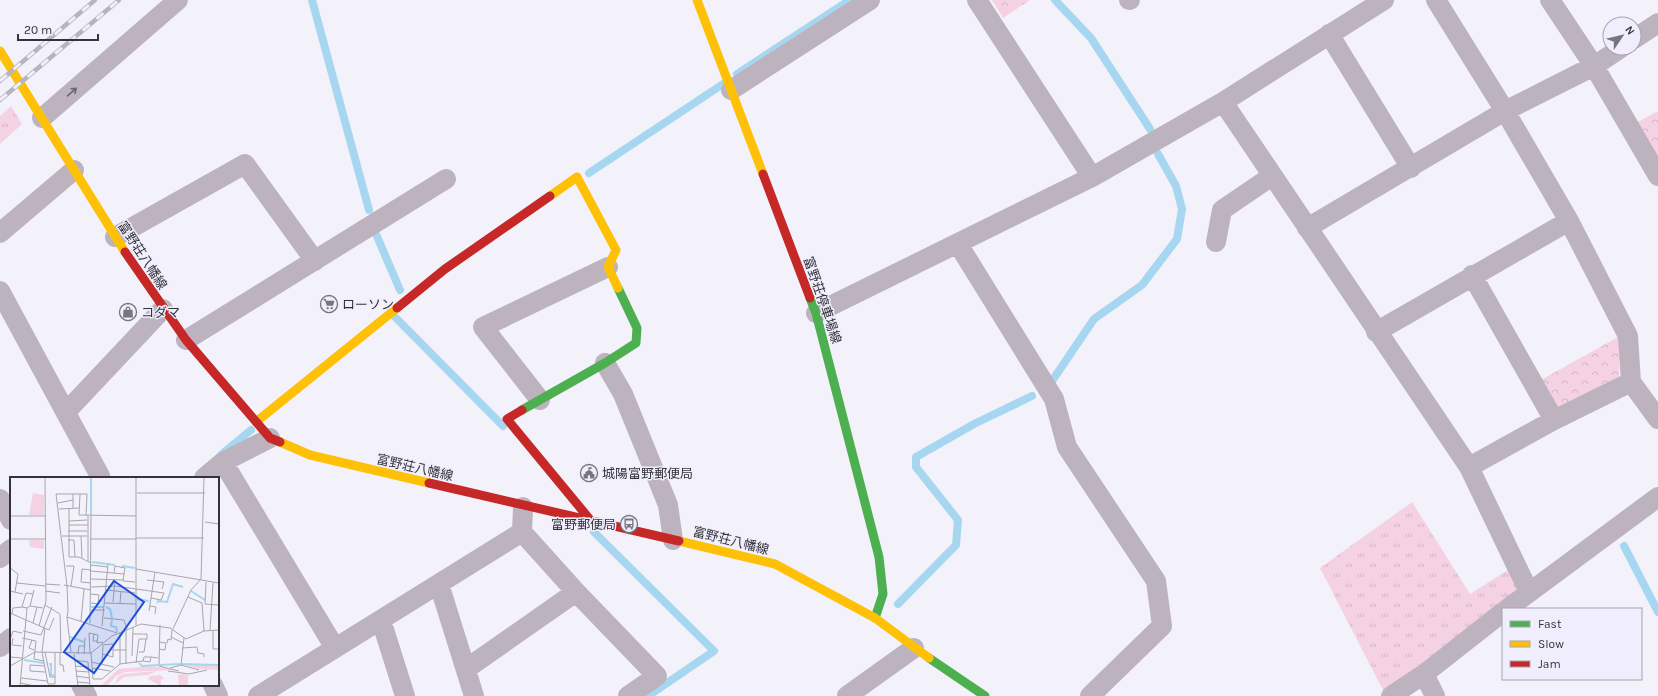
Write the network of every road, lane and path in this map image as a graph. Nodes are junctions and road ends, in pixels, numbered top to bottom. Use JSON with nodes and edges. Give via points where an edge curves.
{"nodes":[{"id":1,"x":178,"y":0,"type":"edge"},
{"id":2,"x":698,"y":0,"type":"edge"},
{"id":3,"x":870,"y":0,"type":"edge"},
{"id":4,"x":977,"y":0,"type":"edge"},
{"id":5,"x":1384,"y":0,"type":"edge"},
{"id":6,"x":1436,"y":0,"type":"edge"},
{"id":7,"x":1550,"y":0,"type":"edge"},
{"id":8,"x":1658,"y":23,"type":"edge"},
{"id":9,"x":1329,"y":34,"type":"junction"},
{"id":10,"x":1642,"y":34,"type":"edge"},
{"id":11,"x":0,"y":51,"type":"edge"},
{"id":12,"x":1609,"y":56,"type":"edge"},
{"id":13,"x":1594,"y":66,"type":"junction"},
{"id":14,"x":731,"y":90,"type":"junction"},
{"id":15,"x":1223,"y":102,"type":"junction"},
{"id":16,"x":1505,"y":111,"type":"junction"},
{"id":17,"x":42,"y":118,"type":"junction"},
{"id":18,"x":1411,"y":168,"type":"junction"},
{"id":19,"x":74,"y":170,"type":"junction"},
{"id":20,"x":1272,"y":176,"type":"junction"},
{"id":21,"x":1658,"y":176,"type":"edge"},
{"id":22,"x":1092,"y":177,"type":"junction"},
{"id":23,"x":446,"y":179,"type":"dead end"},
{"id":24,"x":1569,"y":221,"type":"junction"},
{"id":25,"x":1307,"y":228,"type":"junction"},
{"id":26,"x":0,"y":233,"type":"edge"},
{"id":27,"x":115,"y":237,"type":"junction"},
{"id":28,"x":1216,"y":242,"type":"dead end"},
{"id":29,"x":958,"y":244,"type":"junction"},
{"id":30,"x":315,"y":261,"type":"junction"},
{"id":31,"x":608,"y":267,"type":"junction"},
{"id":32,"x":1472,"y":275,"type":"junction"},
{"id":33,"x":0,"y":292,"type":"edge"},
{"id":34,"x":163,"y":309,"type":"junction"},
{"id":35,"x":816,"y":313,"type":"junction"},
{"id":36,"x":1376,"y":332,"type":"junction"},
{"id":37,"x":186,"y":340,"type":"junction"},
{"id":38,"x":605,"y":363,"type":"junction"},
{"id":39,"x":1630,"y":382,"type":"junction"},
{"id":40,"x":540,"y":400,"type":"junction"},
{"id":41,"x":66,"y":412,"type":"junction"},
{"id":42,"x":1658,"y":419,"type":"edge"},
{"id":43,"x":1554,"y":420,"type":"junction"},
{"id":44,"x":256,"y":422,"type":"junction"},
{"id":45,"x":270,"y":438,"type":"junction"},
{"id":46,"x":223,"y":462,"type":"junction"},
{"id":47,"x":1469,"y":467,"type":"junction"},
{"id":48,"x":99,"y":477,"type":"edge"},
{"id":49,"x":205,"y":477,"type":"edge"},
{"id":50,"x":1658,"y":497,"type":"edge"},
{"id":51,"x":0,"y":499,"type":"edge"},
{"id":52,"x":524,"y":506,"type":"junction"},
{"id":53,"x":10,"y":518,"type":"edge"},
{"id":54,"x":592,"y":522,"type":"junction"},
{"id":55,"x":522,"y":532,"type":"junction"},
{"id":56,"x":673,"y":540,"type":"junction"},
{"id":57,"x":10,"y":550,"type":"edge"},
{"id":58,"x":0,"y":558,"type":"edge"},
{"id":59,"x":439,"y":584,"type":"junction"},
{"id":60,"x":576,"y":592,"type":"junction"},
{"id":61,"x":1529,"y":592,"type":"junction"},
{"id":62,"x":1508,"y":608,"type":"edge"},
{"id":63,"x":1502,"y":613,"type":"edge"},
{"id":64,"x":875,"y":618,"type":"junction"},
{"id":65,"x":380,"y":620,"type":"junction"},
{"id":66,"x":10,"y":639,"type":"edge"},
{"id":67,"x":0,"y":647,"type":"edge"},
{"id":68,"x":335,"y":648,"type":"junction"},
{"id":69,"x":914,"y":648,"type":"junction"},
{"id":70,"x":466,"y":670,"type":"junction"},
{"id":71,"x":1424,"y":674,"type":"junction"},
{"id":72,"x":82,"y":686,"type":"edge"},
{"id":73,"x":213,"y":686,"type":"edge"},
{"id":74,"x":87,"y":696,"type":"edge"},
{"id":75,"x":218,"y":696,"type":"edge"},
{"id":76,"x":258,"y":696,"type":"edge"},
{"id":77,"x":405,"y":696,"type":"edge"},
{"id":78,"x":474,"y":696,"type":"edge"},
{"id":79,"x":628,"y":696,"type":"edge"},
{"id":80,"x":847,"y":696,"type":"edge"},
{"id":81,"x":985,"y":696,"type":"edge"},
{"id":82,"x":1090,"y":696,"type":"edge"},
{"id":83,"x":1391,"y":696,"type":"edge"},
{"id":84,"x":1435,"y":696,"type":"edge"}],
"edges":[{"from":17,"to":1,"type":"street","one_way":true},
{"from":2,"to":14,"type":"main road","name":"富野荘停車場線"},
{"from":3,"to":14,"type":"street"},
{"from":4,"to":22,"type":"street"},
{"from":5,"to":9,"type":"street"},
{"from":6,"to":16,"type":"street"},
{"from":7,"to":13,"type":"street"},
{"from":8,"to":10,"type":"street"},
{"from":9,"to":15,"type":"street"},
{"from":9,"to":18,"type":"street"},
{"from":11,"to":17,"type":"main road","name":"富野荘八幡線"},
{"from":12,"to":13,"type":"street"},
{"from":13,"to":16,"type":"street"},
{"from":13,"to":21,"type":"street"},
{"from":14,"to":35,"type":"main road","name":"富野荘停車場線"},
{"from":15,"to":20,"type":"street"},
{"from":15,"to":22,"type":"street"},
{"from":16,"to":18,"type":"street"},
{"from":16,"to":24,"type":"street"},
{"from":17,"to":19,"type":"main road","name":"富野荘八幡線"},
{"from":18,"to":25,"type":"street"},
{"from":19,"to":26,"type":"street"},
{"from":19,"to":27,"type":"main road","name":"富野荘八幡線"},
{"from":20,"to":25,"type":"street"},
{"from":20,"to":28,"type":"street","via":[[1222,210]]},
{"from":22,"to":29,"type":"street"},
{"from":23,"to":30,"type":"street"},
{"from":24,"to":32,"type":"street"},
{"from":24,"to":39,"type":"street","via":[[1628,336]]},
{"from":25,"to":36,"type":"street"},
{"from":27,"to":30,"type":"street","via":[[245,164]]},
{"from":27,"to":34,"type":"main road","name":"富野荘八幡線"},
{"from":29,"to":35,"type":"street"},
{"from":29,"to":82,"type":"street","via":[[1054,399],[1067,448],[1156,581],[1162,626]]},
{"from":30,"to":37,"type":"street"},
{"from":31,"to":38,"type":"main road","via":[[637,328],[636,343]]},
{"from":31,"to":40,"type":"street","via":[[483,327]]},
{"from":31,"to":44,"type":"main road","via":[[616,250],[577,177],[445,269]]},
{"from":32,"to":36,"type":"street"},
{"from":32,"to":43,"type":"street"},
{"from":33,"to":41,"type":"street"},
{"from":34,"to":37,"type":"main road","name":"富野荘八幡線"},
{"from":34,"to":41,"type":"street"},
{"from":35,"to":64,"type":"main road","name":"富野荘停車場線","via":[[879,557],[883,594]]},
{"from":36,"to":47,"type":"street"},
{"from":37,"to":44,"type":"main road","name":"富野荘八幡線"},
{"from":38,"to":40,"type":"main road"},
{"from":38,"to":56,"type":"street","via":[[623,394],[668,505]]},
{"from":39,"to":42,"type":"street"},
{"from":39,"to":43,"type":"street"},
{"from":40,"to":54,"type":"main road","via":[[507,419]]},
{"from":41,"to":48,"type":"street"},
{"from":43,"to":47,"type":"street"},
{"from":44,"to":45,"type":"main road","name":"富野荘八幡線"},
{"from":45,"to":46,"type":"street"},
{"from":45,"to":52,"type":"main road","name":"富野荘八幡線","via":[[310,456]]},
{"from":46,"to":49,"type":"street"},
{"from":46,"to":68,"type":"street"},
{"from":47,"to":61,"type":"street"},
{"from":50,"to":61,"type":"street"},
{"from":51,"to":53,"type":"street"},
{"from":52,"to":54,"type":"main road","name":"富野荘八幡線"},
{"from":52,"to":55,"type":"street"},
{"from":54,"to":56,"type":"main road","name":"富野荘八幡線"},
{"from":55,"to":59,"type":"street"},
{"from":55,"to":60,"type":"street"},
{"from":56,"to":64,"type":"main road","name":"富野荘八幡線","via":[[775,564]]},
{"from":57,"to":58,"type":"street"},
{"from":59,"to":65,"type":"street"},
{"from":59,"to":70,"type":"street"},
{"from":60,"to":70,"type":"street"},
{"from":60,"to":79,"type":"street","via":[[657,676]]},
{"from":61,"to":62,"type":"street"},
{"from":63,"to":71,"type":"street"},
{"from":64,"to":69,"type":"main road","name":"富野荘八幡線"},
{"from":65,"to":68,"type":"street"},
{"from":65,"to":77,"type":"street"},
{"from":66,"to":67,"type":"street"},
{"from":68,"to":76,"type":"street"},
{"from":69,"to":80,"type":"street"},
{"from":69,"to":81,"type":"main road","name":"富野荘八幡線"},
{"from":70,"to":78,"type":"street"},
{"from":71,"to":83,"type":"street"},
{"from":71,"to":84,"type":"street"},
{"from":72,"to":74,"type":"street"},
{"from":73,"to":75,"type":"street"}]}
